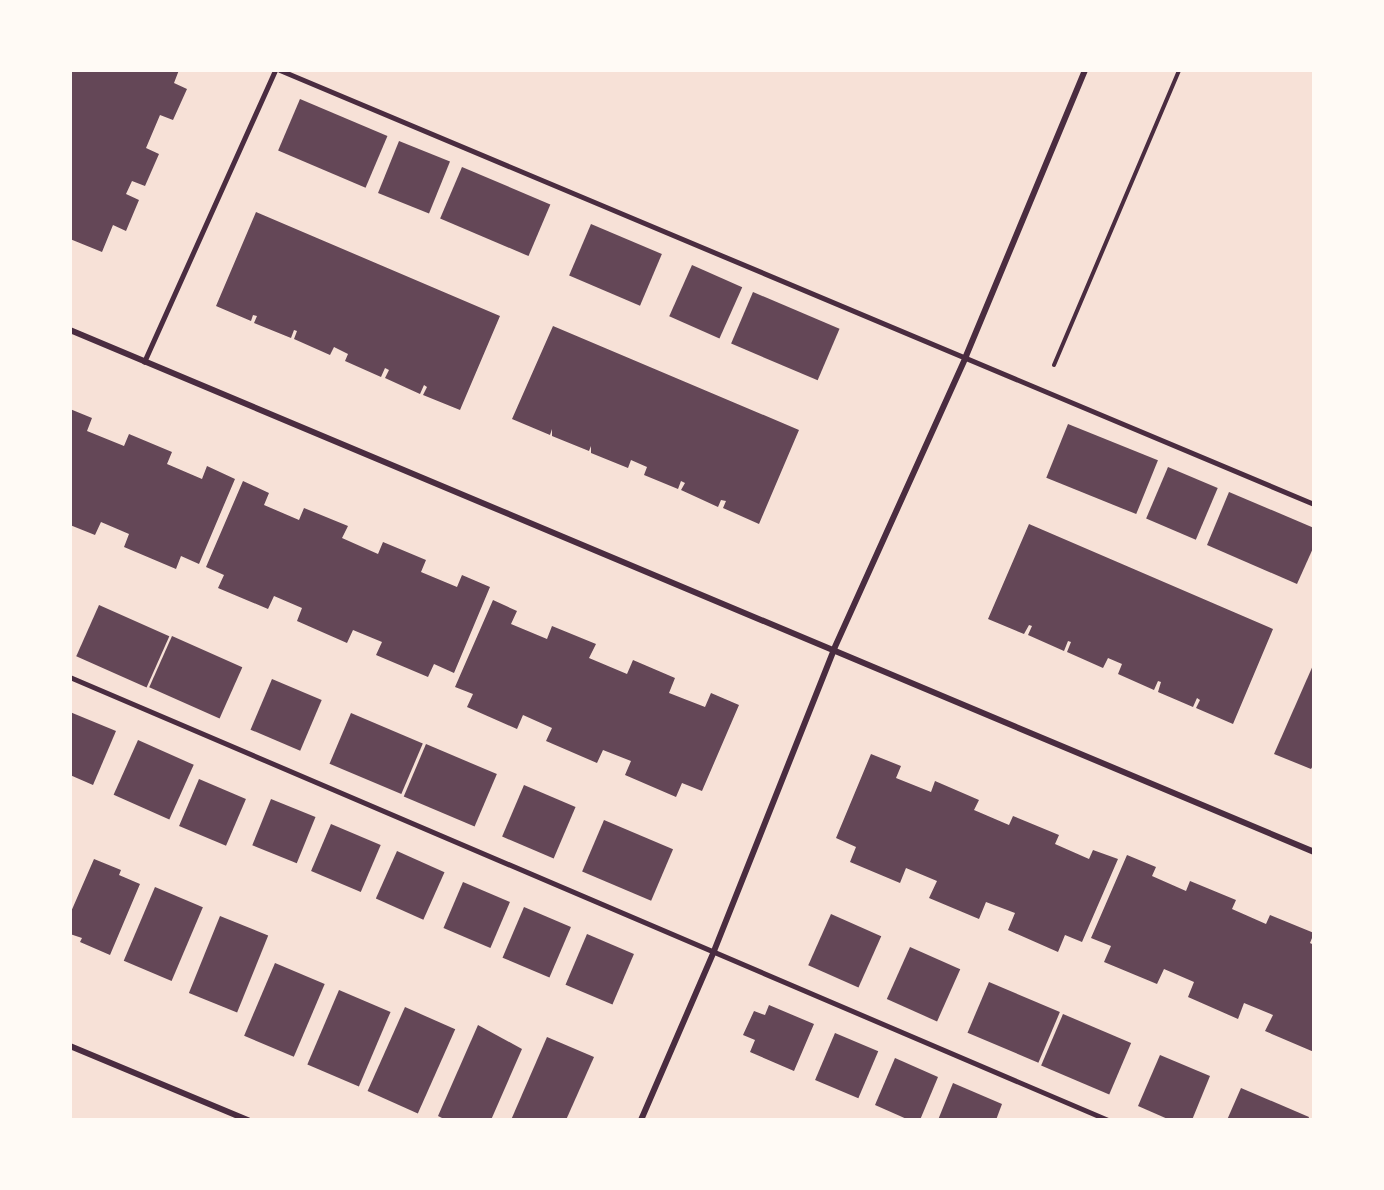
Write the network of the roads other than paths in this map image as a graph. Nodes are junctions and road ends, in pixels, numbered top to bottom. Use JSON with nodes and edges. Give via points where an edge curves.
{"nodes":[{"id":1,"x":275,"y":70,"type":"edge"},
{"id":2,"x":280,"y":70,"type":"edge"},
{"id":3,"x":1085,"y":70,"type":"edge"},
{"id":4,"x":70,"y":330,"type":"edge"},
{"id":5,"x":966,"y":356,"type":"junction"},
{"id":6,"x":144,"y":362,"type":"junction"},
{"id":7,"x":1314,"y":504,"type":"edge"},
{"id":8,"x":834,"y":649,"type":"junction"},
{"id":9,"x":70,"y":677,"type":"edge"},
{"id":10,"x":1314,"y":852,"type":"edge"},
{"id":11,"x":714,"y":951,"type":"junction"},
{"id":12,"x":70,"y":1046,"type":"edge"},
{"id":13,"x":248,"y":1119,"type":"edge"},
{"id":14,"x":641,"y":1119,"type":"edge"},
{"id":15,"x":1107,"y":1119,"type":"edge"}],
"edges":[{"from":1,"to":6,"type":"lane"},
{"from":2,"to":5,"type":"lane"},
{"from":3,"to":5,"type":"street"},
{"from":4,"to":6,"type":"street"},
{"from":5,"to":7,"type":"lane"},
{"from":5,"to":8,"type":"street"},
{"from":6,"to":8,"type":"street"},
{"from":8,"to":10,"type":"street"},
{"from":8,"to":11,"type":"street"},
{"from":9,"to":11,"type":"lane"},
{"from":11,"to":14,"type":"street"},
{"from":11,"to":15,"type":"lane"},
{"from":12,"to":13,"type":"street"}]}
